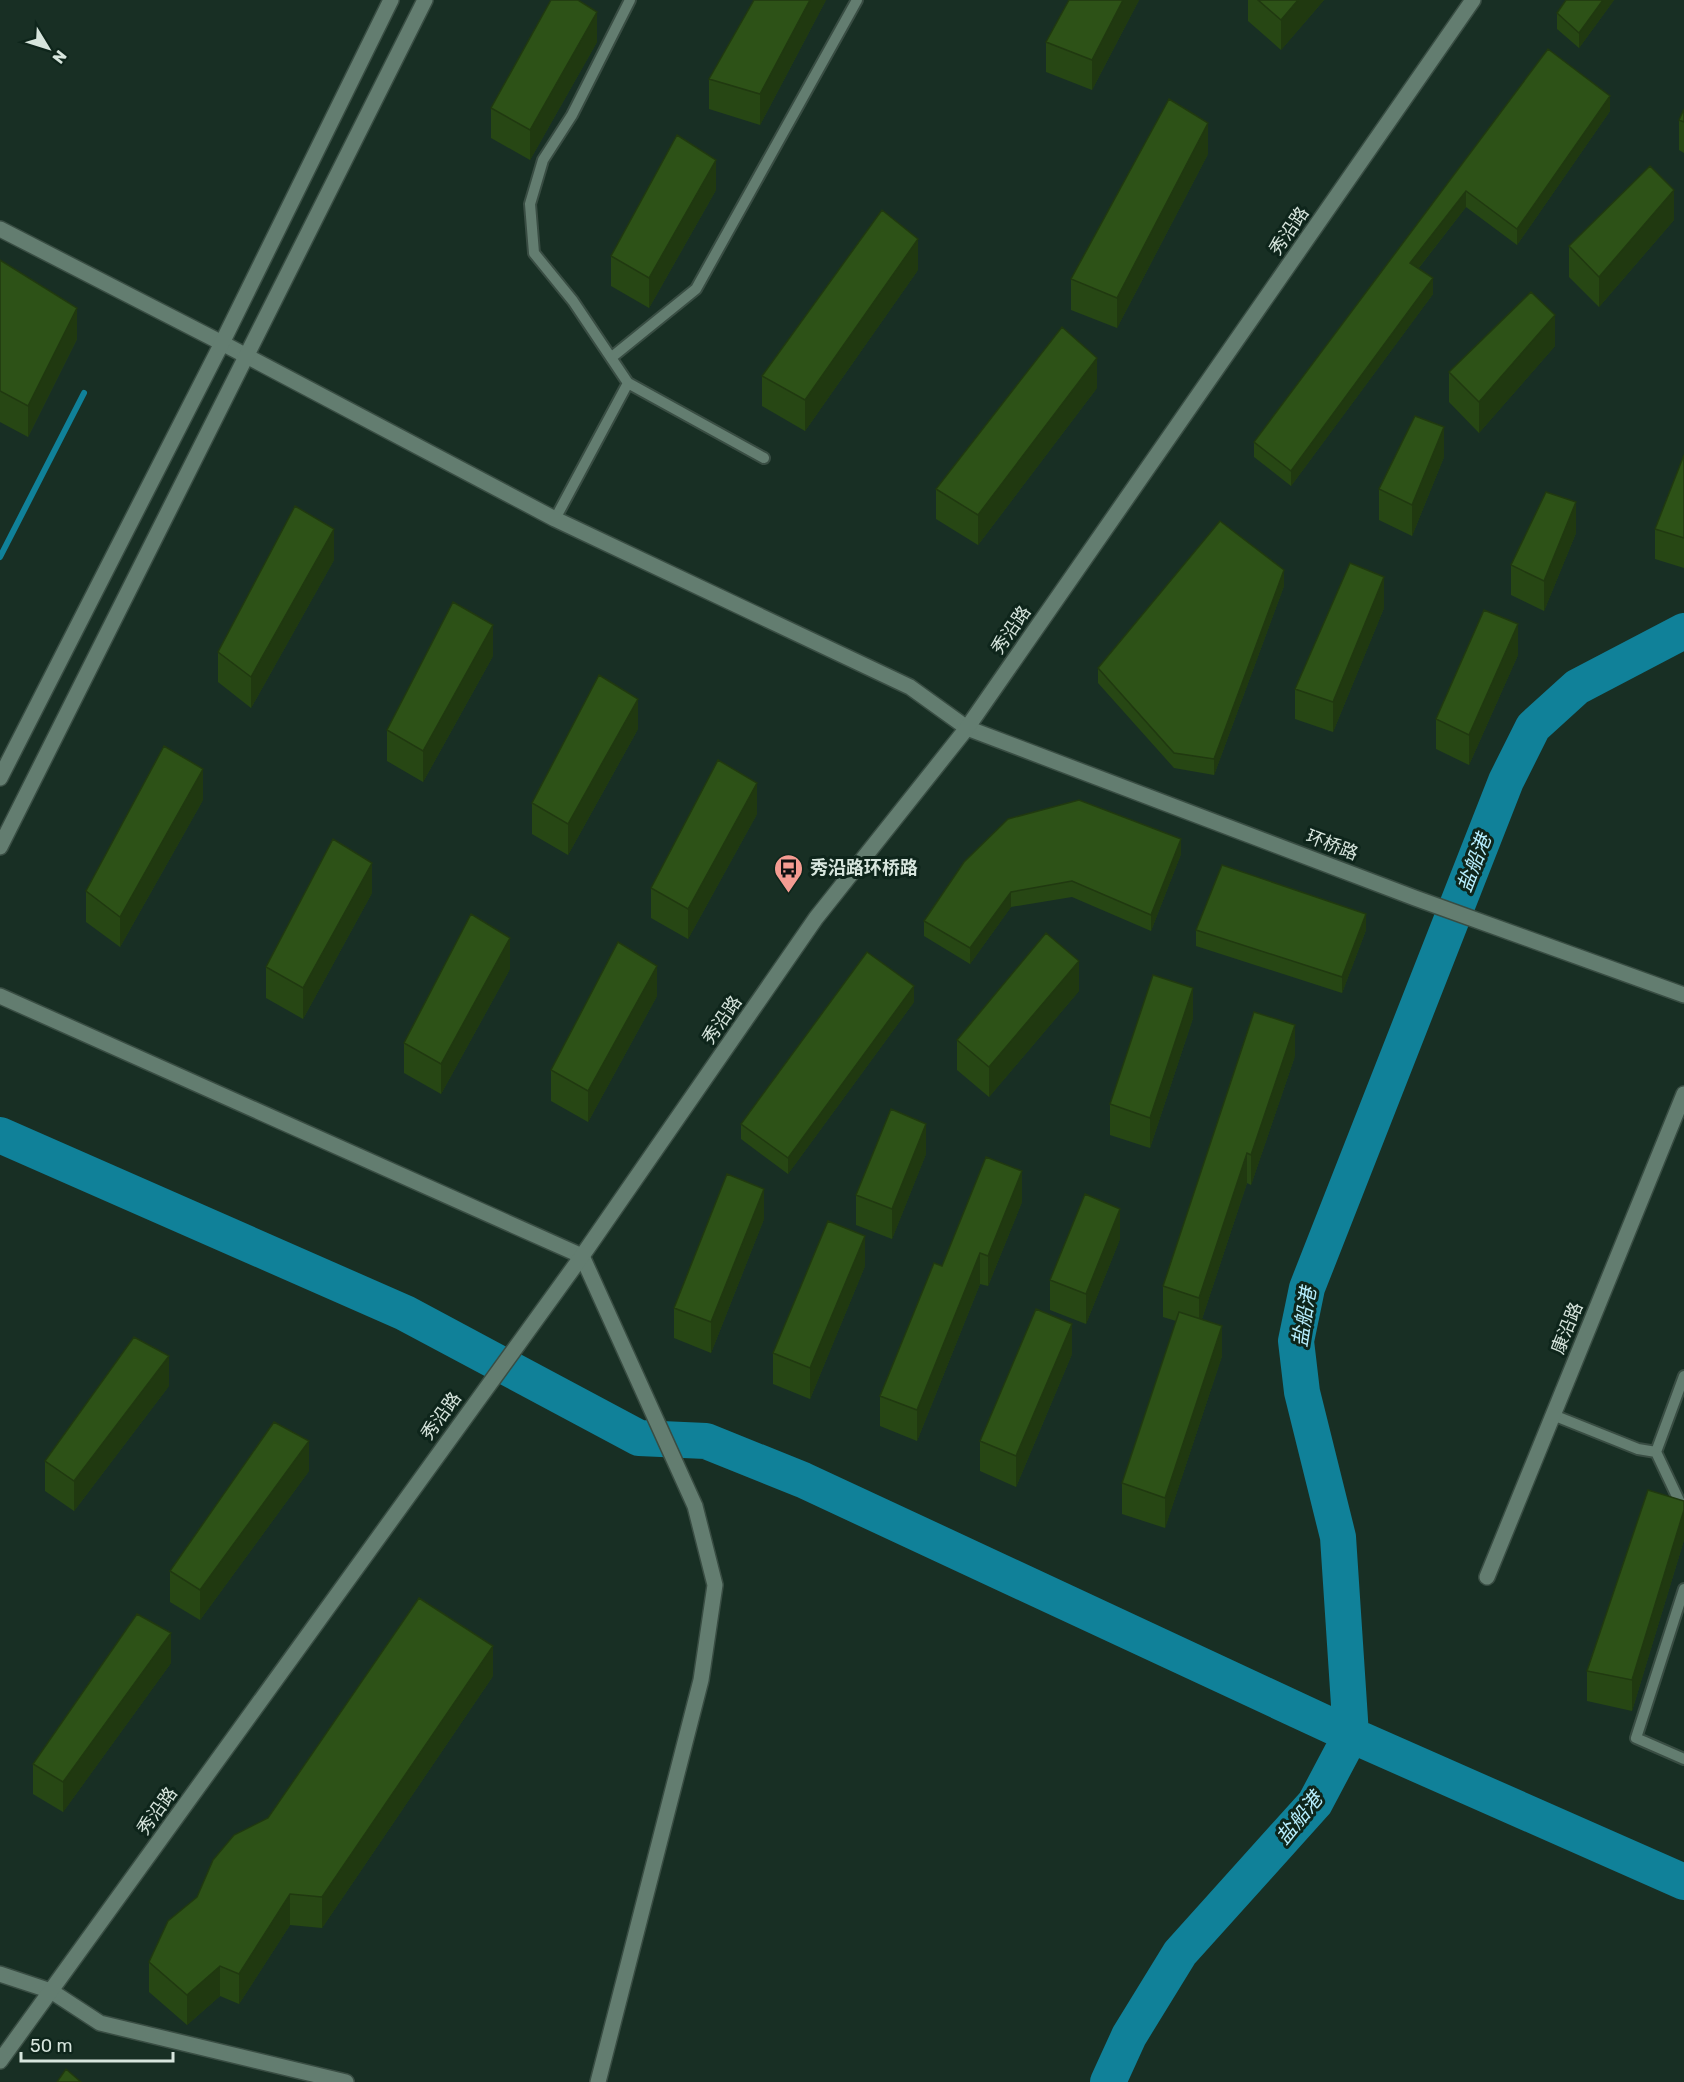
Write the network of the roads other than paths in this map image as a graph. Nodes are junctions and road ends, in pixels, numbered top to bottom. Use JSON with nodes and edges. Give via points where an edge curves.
{"nodes":[{"id":1,"x":391,"y":0,"type":"edge"},
{"id":2,"x":425,"y":0,"type":"edge"},
{"id":3,"x":630,"y":0,"type":"edge"},
{"id":4,"x":857,"y":0,"type":"edge"},
{"id":5,"x":1473,"y":0,"type":"edge"},
{"id":6,"x":0,"y":230,"type":"edge"},
{"id":7,"x":222,"y":343,"type":"junction"},
{"id":8,"x":246,"y":355,"type":"junction"},
{"id":9,"x":612,"y":357,"type":"junction"},
{"id":10,"x":627,"y":383,"type":"junction"},
{"id":11,"x":764,"y":458,"type":"dead end"},
{"id":12,"x":555,"y":519,"type":"junction"},
{"id":13,"x":967,"y":728,"type":"junction"},
{"id":14,"x":0,"y":778,"type":"edge"},
{"id":15,"x":0,"y":847,"type":"edge"},
{"id":16,"x":1684,"y":995,"type":"edge"},
{"id":17,"x":0,"y":996,"type":"edge"},
{"id":18,"x":1684,"y":1095,"type":"edge"},
{"id":19,"x":582,"y":1256,"type":"junction"},
{"id":20,"x":1684,"y":1377,"type":"edge"},
{"id":21,"x":1553,"y":1415,"type":"junction"},
{"id":22,"x":1656,"y":1452,"type":"junction"},
{"id":23,"x":1684,"y":1511,"type":"edge"},
{"id":24,"x":1487,"y":1577,"type":"dead end"},
{"id":25,"x":1684,"y":1589,"type":"edge"},
{"id":26,"x":1684,"y":1759,"type":"edge"},
{"id":27,"x":0,"y":1974,"type":"edge"},
{"id":28,"x":51,"y":1991,"type":"junction"},
{"id":29,"x":0,"y":2061,"type":"edge"},
{"id":30,"x":346,"y":2082,"type":"edge"},
{"id":31,"x":598,"y":2082,"type":"edge"}],
"edges":[{"from":1,"to":7,"type":"street"},
{"from":2,"to":8,"type":"street"},
{"from":3,"to":9,"type":"lane","via":[[572,114],[543,160],[530,204],[534,253]]},
{"from":4,"to":9,"type":"lane","via":[[696,289]]},
{"from":5,"to":13,"type":"street","name":"秀沿路"},
{"from":6,"to":7,"type":"street","name":"环桥路"},
{"from":7,"to":8,"type":"street","name":"环桥路"},
{"from":7,"to":14,"type":"street"},
{"from":8,"to":12,"type":"street","name":"环桥路"},
{"from":8,"to":15,"type":"street"},
{"from":9,"to":10,"type":"lane"},
{"from":10,"to":11,"type":"lane"},
{"from":10,"to":12,"type":"lane"},
{"from":12,"to":13,"type":"street","name":"环桥路","via":[[910,687]]},
{"from":13,"to":16,"type":"street","name":"环桥路"},
{"from":13,"to":19,"type":"street","name":"秀沿路","via":[[816,918]]},
{"from":17,"to":19,"type":"street"},
{"from":18,"to":21,"type":"street","name":"康沿路"},
{"from":19,"to":28,"type":"street","name":"秀沿路"},
{"from":19,"to":31,"type":"street","via":[[695,1506],[716,1585],[701,1680]]},
{"from":20,"to":22,"type":"lane"},
{"from":21,"to":22,"type":"lane","via":[[1638,1449]]},
{"from":21,"to":24,"type":"street","name":"康沿路"},
{"from":22,"to":23,"type":"lane"},
{"from":25,"to":26,"type":"lane","via":[[1636,1738]]},
{"from":27,"to":28,"type":"street"},
{"from":28,"to":29,"type":"street","name":"秀沿路"},
{"from":28,"to":30,"type":"street","via":[[100,2023]]}]}
